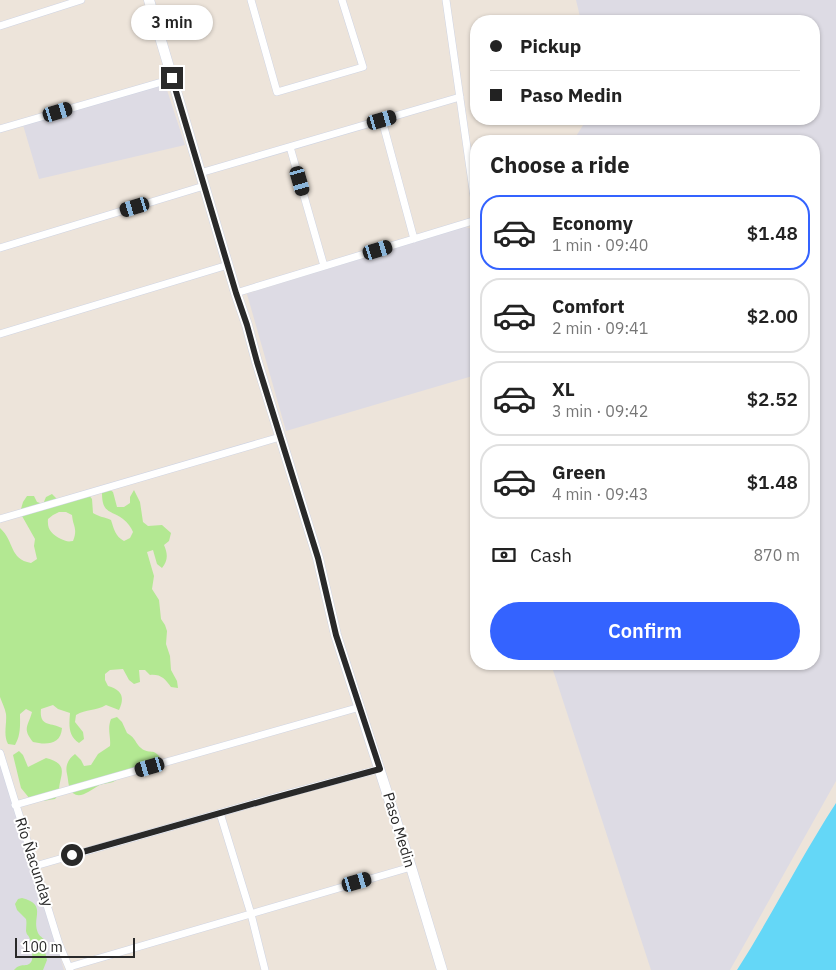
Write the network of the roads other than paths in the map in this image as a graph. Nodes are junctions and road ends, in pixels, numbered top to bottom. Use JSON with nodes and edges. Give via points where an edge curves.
{"nodes":[{"id":1,"x":81,"y":0,"type":"edge"},
{"id":2,"x":149,"y":0,"type":"edge"},
{"id":3,"x":251,"y":0,"type":"edge"},
{"id":4,"x":342,"y":0,"type":"edge"},
{"id":5,"x":446,"y":0,"type":"edge"},
{"id":6,"x":0,"y":26,"type":"edge"},
{"id":7,"x":172,"y":78,"type":"junction"},
{"id":8,"x":460,"y":98,"type":"junction"},
{"id":9,"x":382,"y":120,"type":"junction"},
{"id":10,"x":0,"y":130,"type":"edge"},
{"id":11,"x":290,"y":147,"type":"junction"},
{"id":12,"x":470,"y":169,"type":"edge"},
{"id":13,"x":200,"y":173,"type":"junction"},
{"id":14,"x":204,"y":186,"type":"junction"},
{"id":15,"x":470,"y":222,"type":"edge"},
{"id":16,"x":414,"y":239,"type":"junction"},
{"id":17,"x":0,"y":248,"type":"edge"},
{"id":18,"x":228,"y":265,"type":"junction"},
{"id":19,"x":324,"y":266,"type":"junction"},
{"id":20,"x":236,"y":293,"type":"junction"},
{"id":21,"x":0,"y":334,"type":"edge"},
{"id":22,"x":280,"y":437,"type":"junction"},
{"id":23,"x":0,"y":519,"type":"edge"},
{"id":24,"x":360,"y":706,"type":"junction"},
{"id":25,"x":0,"y":753,"type":"edge"},
{"id":26,"x":380,"y":769,"type":"junction"},
{"id":27,"x":16,"y":805,"type":"junction"},
{"id":28,"x":220,"y":813,"type":"junction"},
{"id":29,"x":35,"y":866,"type":"junction"},
{"id":30,"x":411,"y":867,"type":"junction"},
{"id":31,"x":251,"y":914,"type":"junction"},
{"id":32,"x":70,"y":968,"type":"edge"},
{"id":33,"x":265,"y":970,"type":"edge"},
{"id":34,"x":442,"y":970,"type":"edge"}],
"edges":[{"from":1,"to":6,"type":"street"},
{"from":2,"to":7,"type":"street","name":"Paso Medin"},
{"from":3,"to":4,"type":"street","via":[[277,92],[363,67]]},
{"from":5,"to":8,"type":"street"},
{"from":7,"to":10,"type":"street"},
{"from":7,"to":13,"type":"street","name":"Paso Medin"},
{"from":8,"to":9,"type":"street"},
{"from":8,"to":12,"type":"street"},
{"from":9,"to":11,"type":"street"},
{"from":9,"to":16,"type":"street"},
{"from":11,"to":13,"type":"street"},
{"from":11,"to":19,"type":"street"},
{"from":13,"to":14,"type":"street","name":"Paso Medin"},
{"from":14,"to":17,"type":"street"},
{"from":14,"to":18,"type":"street","name":"Paso Medin"},
{"from":15,"to":16,"type":"street"},
{"from":16,"to":19,"type":"street"},
{"from":18,"to":20,"type":"street","name":"Paso Medin"},
{"from":18,"to":21,"type":"street"},
{"from":19,"to":20,"type":"street"},
{"from":20,"to":22,"type":"street","name":"Paso Medin"},
{"from":22,"to":23,"type":"street"},
{"from":22,"to":24,"type":"street","name":"Paso Medin","via":[[318,558],[336,635]]},
{"from":24,"to":26,"type":"street","name":"Paso Medin"},
{"from":24,"to":27,"type":"street"},
{"from":25,"to":27,"type":"street","name":"Río Ñacunday"},
{"from":26,"to":28,"type":"street"},
{"from":26,"to":30,"type":"street","name":"Paso Medin"},
{"from":27,"to":29,"type":"street","name":"Río Ñacunday"},
{"from":28,"to":29,"type":"street"},
{"from":28,"to":31,"type":"street"},
{"from":29,"to":32,"type":"street","name":"Río Ñacunday","via":[[59,944]]},
{"from":30,"to":31,"type":"street"},
{"from":30,"to":34,"type":"street","name":"Paso Medin"},
{"from":31,"to":32,"type":"street"},
{"from":31,"to":33,"type":"street"}]}
